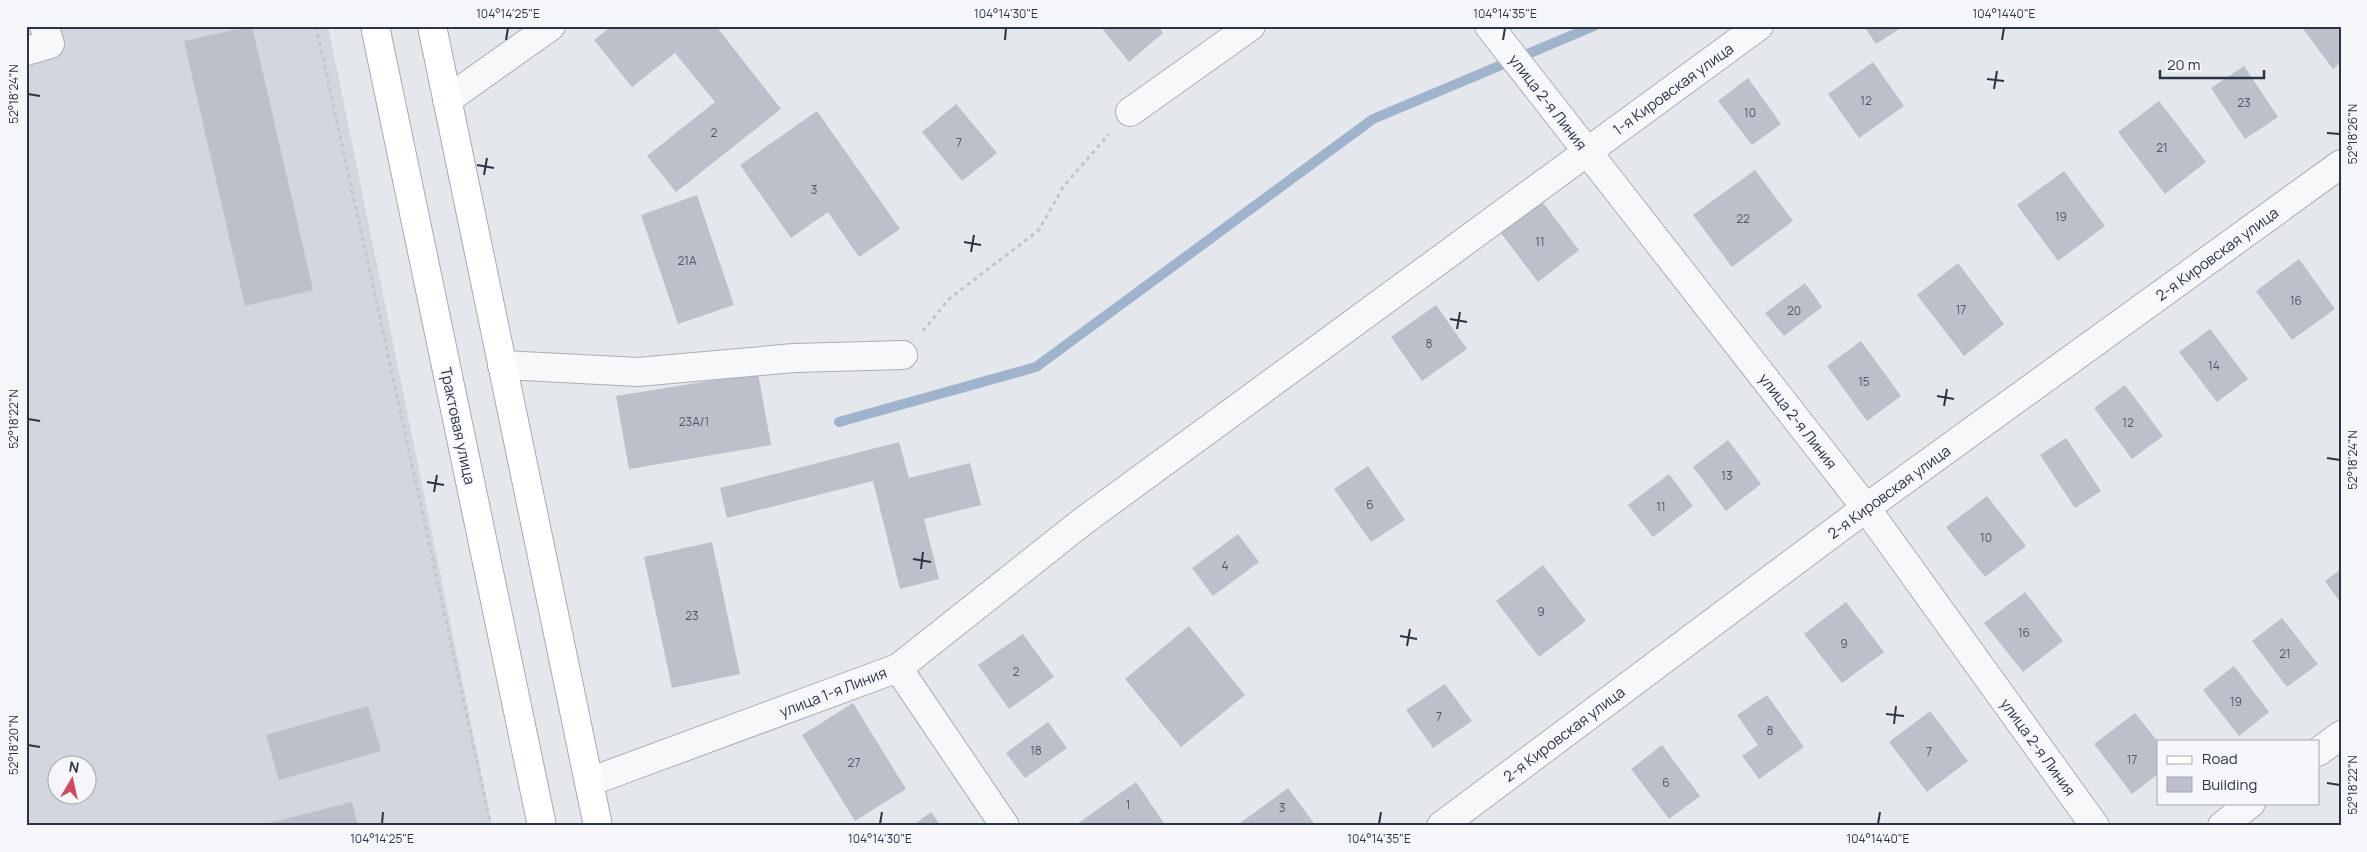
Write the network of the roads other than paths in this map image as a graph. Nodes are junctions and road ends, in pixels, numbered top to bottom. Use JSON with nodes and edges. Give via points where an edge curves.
{"nodes":[{"id":1,"x":44,"y":26,"type":"edge"},
{"id":2,"x":375,"y":26,"type":"edge"},
{"id":3,"x":432,"y":26,"type":"edge"},
{"id":4,"x":551,"y":26,"type":"edge"},
{"id":5,"x":1251,"y":26,"type":"edge"},
{"id":6,"x":1489,"y":26,"type":"edge"},
{"id":7,"x":1759,"y":26,"type":"edge"},
{"id":8,"x":26,"y":50,"type":"edge"},
{"id":9,"x":447,"y":100,"type":"junction"},
{"id":10,"x":1130,"y":112,"type":"road end"},
{"id":11,"x":1588,"y":152,"type":"junction"},
{"id":12,"x":2341,"y":164,"type":"edge"},
{"id":13,"x":903,"y":355,"type":"road end"},
{"id":14,"x":502,"y":365,"type":"junction"},
{"id":15,"x":1866,"y":508,"type":"junction"},
{"id":16,"x":898,"y":668,"type":"junction"},
{"id":17,"x":2341,"y":735,"type":"edge"},
{"id":18,"x":2320,"y":751,"type":"edge"},
{"id":19,"x":589,"y":782,"type":"junction"},
{"id":20,"x":2250,"y":804,"type":"edge"},
{"id":21,"x":542,"y":826,"type":"edge"},
{"id":22,"x":598,"y":826,"type":"edge"},
{"id":23,"x":1005,"y":826,"type":"edge"},
{"id":24,"x":1441,"y":826,"type":"edge"},
{"id":25,"x":2095,"y":826,"type":"edge"},
{"id":26,"x":2222,"y":826,"type":"edge"}],
"edges":[{"from":1,"to":8,"type":"street","via":[[50,44]]},
{"from":2,"to":21,"type":"main road","name":"Трактовая улица"},
{"from":3,"to":9,"type":"main road"},
{"from":4,"to":9,"type":"street"},
{"from":5,"to":10,"type":"street"},
{"from":6,"to":11,"type":"street","name":"улица 2-я Линия"},
{"from":7,"to":11,"type":"street","name":"1-я Кировская улица"},
{"from":9,"to":14,"type":"main road"},
{"from":11,"to":15,"type":"street","name":"улица 2-я Линия"},
{"from":11,"to":16,"type":"street","name":"1-я Кировская улица","via":[[1082,522]]},
{"from":12,"to":15,"type":"street","name":"2-я Кировская улица"},
{"from":13,"to":14,"type":"street","via":[[794,358],[638,372]]},
{"from":14,"to":19,"type":"main road"},
{"from":15,"to":24,"type":"street","name":"2-я Кировская улица"},
{"from":15,"to":25,"type":"street","name":"улица 2-я Линия"},
{"from":16,"to":19,"type":"street","name":"улица 1-я Линия"},
{"from":16,"to":23,"type":"street","name":"улица 1-я Линия"},
{"from":17,"to":18,"type":"street"},
{"from":19,"to":22,"type":"main road"},
{"from":20,"to":26,"type":"street"}]}
